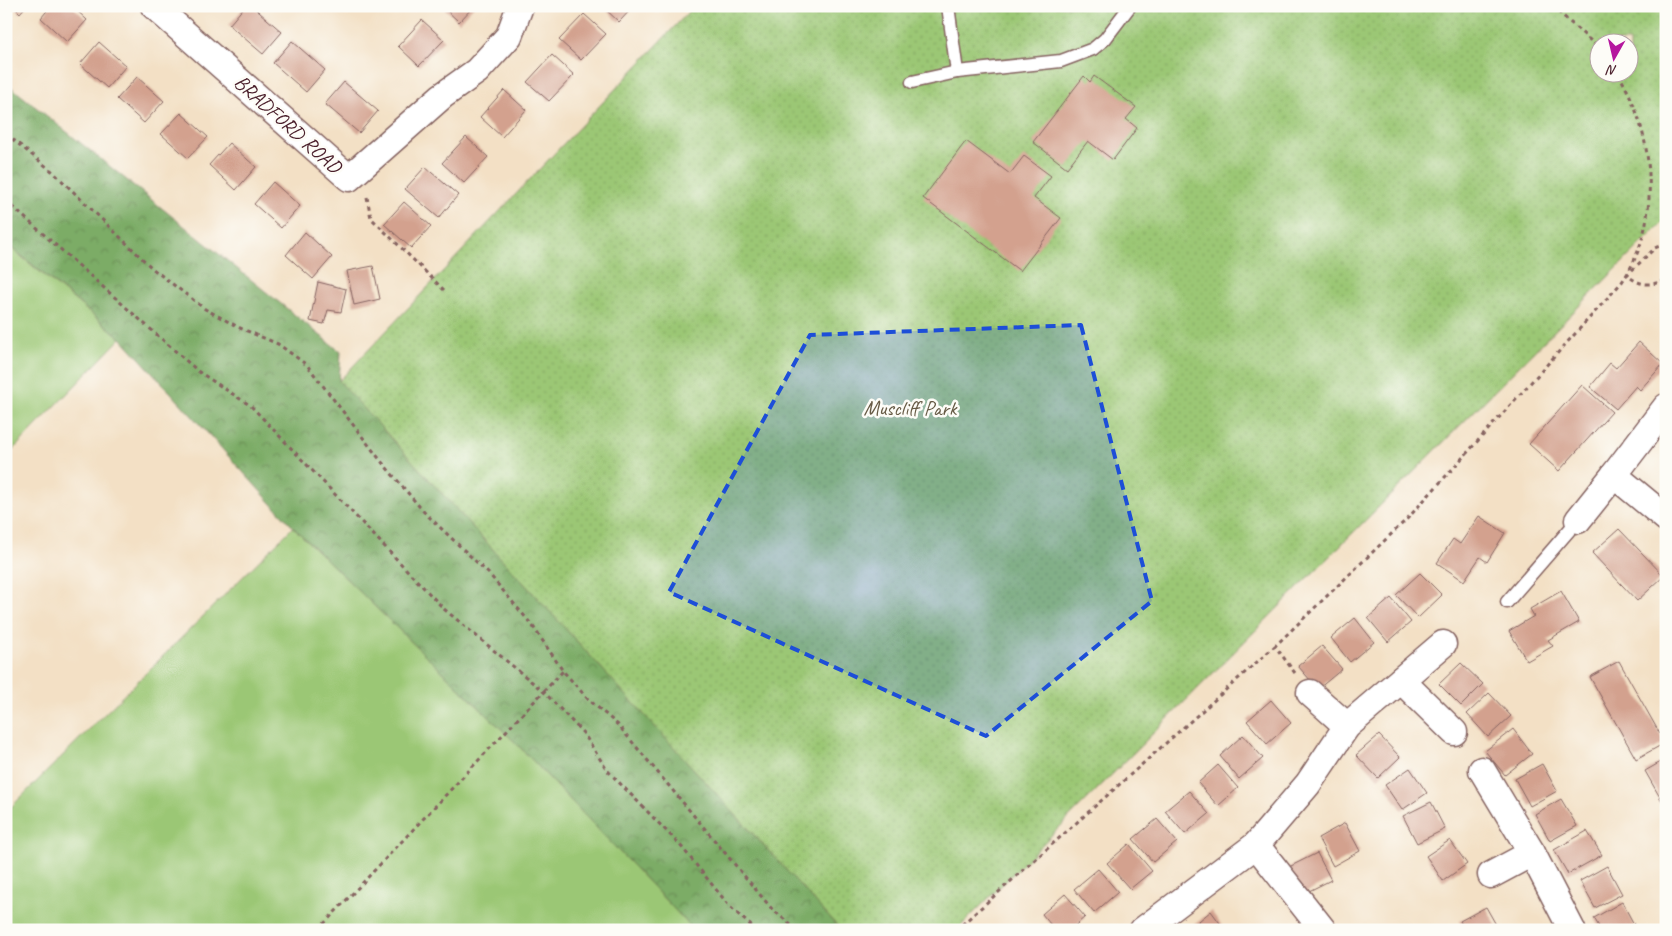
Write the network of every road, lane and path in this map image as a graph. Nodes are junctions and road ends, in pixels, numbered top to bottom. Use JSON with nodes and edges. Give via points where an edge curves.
{"nodes":[{"id":1,"x":154,"y":6,"type":"edge"},
{"id":2,"x":520,"y":6,"type":"edge"},
{"id":3,"x":948,"y":6,"type":"edge"},
{"id":4,"x":1130,"y":6,"type":"edge"},
{"id":5,"x":1552,"y":6,"type":"edge"},
{"id":6,"x":1590,"y":40,"type":"edge"},
{"id":7,"x":956,"y":72,"type":"junction"},
{"id":8,"x":912,"y":82,"type":"dead end"},
{"id":9,"x":1622,"y":82,"type":"edge"},
{"id":10,"x":6,"y":134,"type":"edge"},
{"id":11,"x":358,"y":186,"type":"junction"},
{"id":12,"x":6,"y":201,"type":"edge"},
{"id":13,"x":1666,"y":243,"type":"edge"},
{"id":14,"x":1627,"y":275,"type":"junction"},
{"id":15,"x":1666,"y":280,"type":"edge"},
{"id":16,"x":444,"y":290,"type":"dead end"},
{"id":17,"x":1666,"y":407,"type":"edge"},
{"id":18,"x":1614,"y":475,"type":"junction"},
{"id":19,"x":1666,"y":518,"type":"edge"},
{"id":20,"x":1578,"y":520,"type":"joint"},
{"id":21,"x":1507,"y":602,"type":"dead end"},
{"id":22,"x":1443,"y":644,"type":"dead end"},
{"id":23,"x":1275,"y":646,"type":"junction"},
{"id":24,"x":562,"y":671,"type":"junction"},
{"id":25,"x":1401,"y":680,"type":"junction"},
{"id":26,"x":544,"y":692,"type":"junction"},
{"id":27,"x":1310,"y":693,"type":"joint"},
{"id":28,"x":1347,"y":726,"type":"junction"},
{"id":29,"x":1454,"y":732,"type":"dead end"},
{"id":30,"x":1482,"y":770,"type":"dead end"},
{"id":31,"x":1256,"y":845,"type":"junction"},
{"id":32,"x":1532,"y":853,"type":"junction"},
{"id":33,"x":1491,"y":875,"type":"dead end"},
{"id":34,"x":318,"y":930,"type":"edge"},
{"id":35,"x":756,"y":930,"type":"edge"},
{"id":36,"x":797,"y":930,"type":"edge"},
{"id":37,"x":956,"y":930,"type":"edge"},
{"id":38,"x":1143,"y":930,"type":"edge"},
{"id":39,"x":1323,"y":930,"type":"edge"},
{"id":40,"x":1572,"y":930,"type":"edge"}],
"edges":[{"from":1,"to":11,"type":"street","name":"BRADFORD ROAD"},
{"from":2,"to":11,"type":"street","name":"BRADFORD ROAD","via":[[509,36],[477,71],[442,96]]},
{"from":3,"to":7,"type":"lane"},
{"from":4,"to":7,"type":"lane","via":[[1105,39],[1093,49],[1061,61]]},
{"from":5,"to":6,"type":"path"},
{"from":7,"to":8,"type":"lane"},
{"from":9,"to":14,"type":"path","via":[[1643,135],[1649,197],[1636,256]]},
{"from":10,"to":24,"type":"path","via":[[52,171],[153,269],[206,309],[278,344],[307,365],[380,461],[424,512],[489,574],[532,625]]},
{"from":11,"to":16,"type":"path","via":[[371,218]]},
{"from":12,"to":26,"type":"path","via":[[199,372],[251,406],[444,609]]},
{"from":13,"to":14,"type":"path","via":[[1655,248]]},
{"from":14,"to":15,"type":"path","via":[[1644,285]]},
{"from":14,"to":23,"type":"path","via":[[1407,519]]},
{"from":17,"to":18,"type":"street"},
{"from":18,"to":19,"type":"street"},
{"from":18,"to":20,"type":"street"},
{"from":20,"to":21,"type":"lane"},
{"from":22,"to":25,"type":"street"},
{"from":23,"to":27,"type":"path"},
{"from":23,"to":37,"type":"path"},
{"from":24,"to":26,"type":"path"},
{"from":24,"to":36,"type":"path","via":[[586,698],[618,725],[772,909]]},
{"from":25,"to":28,"type":"street"},
{"from":25,"to":29,"type":"street"},
{"from":26,"to":34,"type":"path"},
{"from":26,"to":35,"type":"path","via":[[584,734],[607,770],[680,845],[731,908]]},
{"from":27,"to":28,"type":"street"},
{"from":28,"to":31,"type":"street","via":[[1308,784]]},
{"from":30,"to":32,"type":"street"},
{"from":31,"to":38,"type":"street"},
{"from":31,"to":39,"type":"street"},
{"from":32,"to":33,"type":"street"},
{"from":32,"to":40,"type":"street"}]}
